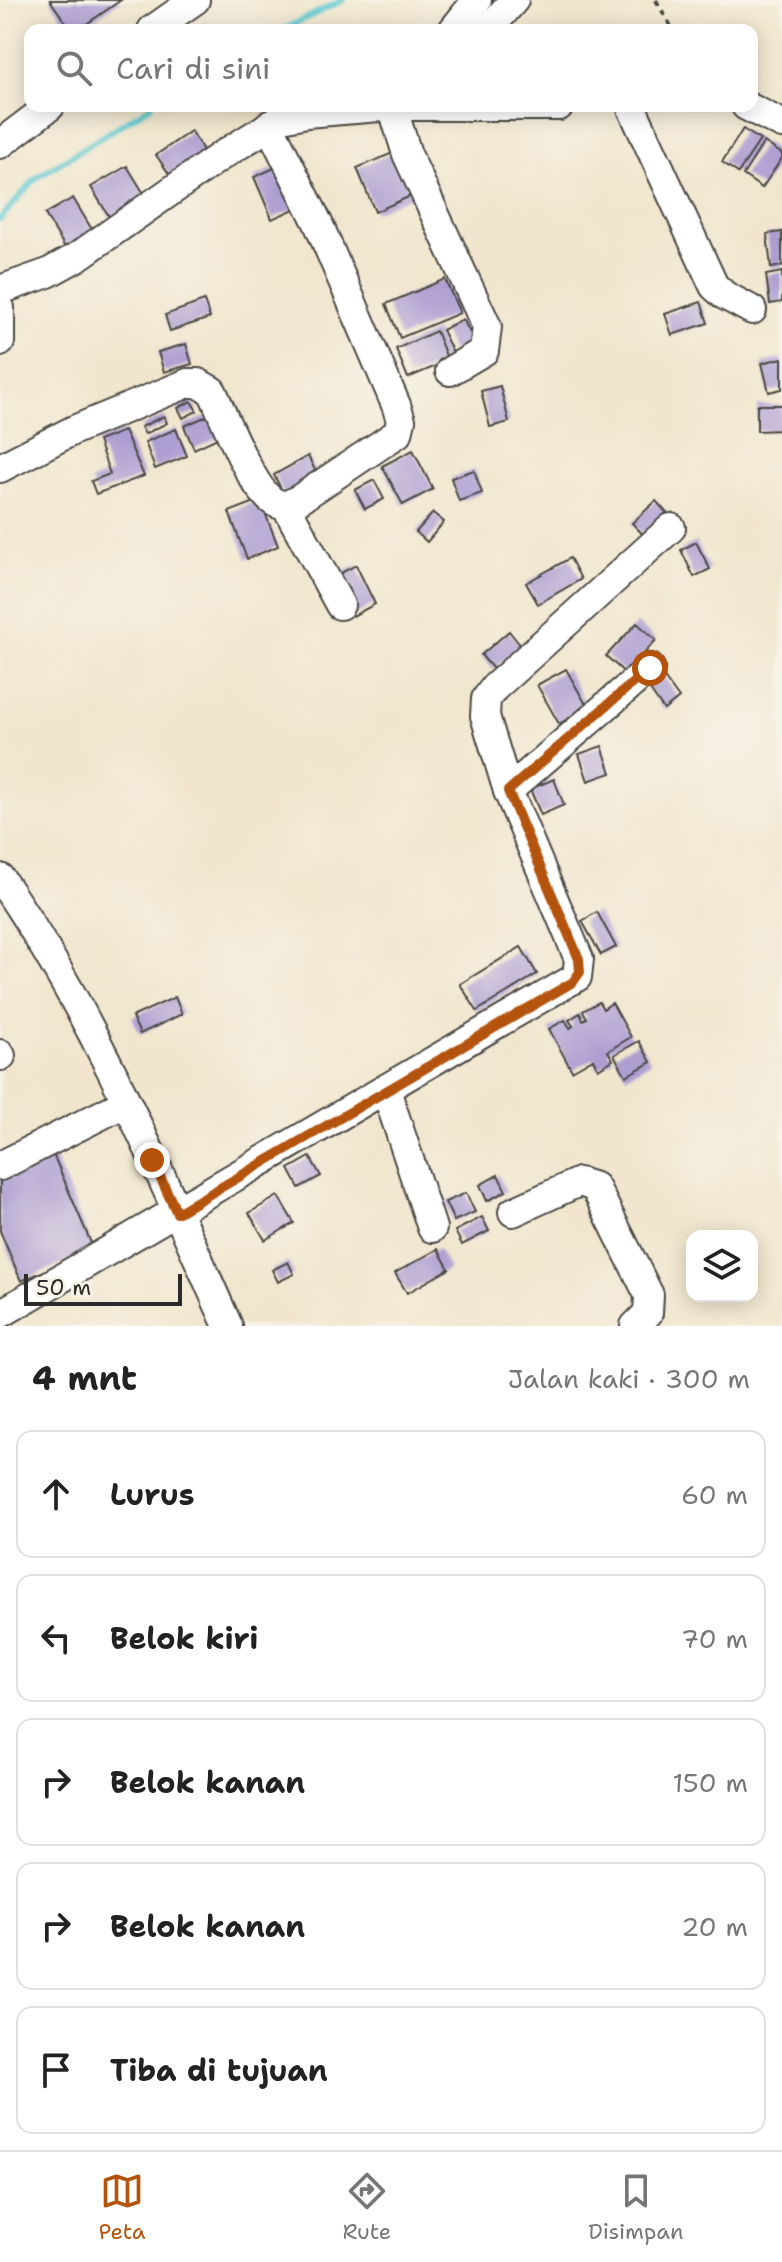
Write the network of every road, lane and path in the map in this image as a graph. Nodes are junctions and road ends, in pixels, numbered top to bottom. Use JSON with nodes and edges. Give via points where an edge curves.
{"nodes":[{"id":1,"x":195,"y":0,"type":"edge"},
{"id":2,"x":477,"y":0,"type":"edge"},
{"id":3,"x":514,"y":0,"type":"edge"},
{"id":4,"x":656,"y":0,"type":"edge"},
{"id":5,"x":161,"y":24,"type":"edge"},
{"id":6,"x":458,"y":24,"type":"edge"},
{"id":7,"x":493,"y":24,"type":"edge"},
{"id":8,"x":670,"y":24,"type":"edge"},
{"id":9,"x":42,"y":112,"type":"edge"},
{"id":10,"x":318,"y":112,"type":"edge"},
{"id":11,"x":394,"y":112,"type":"edge"},
{"id":12,"x":634,"y":112,"type":"edge"},
{"id":13,"x":758,"y":112,"type":"edge"},
{"id":14,"x":782,"y":124,"type":"edge"},
{"id":15,"x":269,"y":125,"type":"junction"},
{"id":16,"x":0,"y":144,"type":"edge"},
{"id":17,"x":0,"y":290,"type":"edge"},
{"id":18,"x":0,"y":308,"type":"edge"},
{"id":19,"x":752,"y":310,"type":"dead end"},
{"id":20,"x":0,"y":342,"type":"edge"},
{"id":21,"x":450,"y":371,"type":"dead end"},
{"id":22,"x":0,"y":468,"type":"edge"},
{"id":23,"x":286,"y":506,"type":"junction"},
{"id":24,"x":671,"y":528,"type":"dead end"},
{"id":25,"x":340,"y":605,"type":"dead end"},
{"id":26,"x":650,"y":668,"type":"dead end"},
{"id":27,"x":508,"y":791,"type":"junction"},
{"id":28,"x":3,"y":888,"type":"edge"},
{"id":29,"x":386,"y":1090,"type":"junction"},
{"id":30,"x":125,"y":1103,"type":"junction"},
{"id":31,"x":0,"y":1166,"type":"edge"},
{"id":32,"x":513,"y":1212,"type":"dead end"},
{"id":33,"x":177,"y":1213,"type":"junction"},
{"id":34,"x":432,"y":1228,"type":"dead end"},
{"id":35,"x":0,"y":1314,"type":"edge"},
{"id":36,"x":228,"y":1326,"type":"edge"},
{"id":37,"x":635,"y":1326,"type":"edge"}],
"edges":[{"from":1,"to":5,"type":"street"},
{"from":2,"to":6,"type":"street"},
{"from":3,"to":7,"type":"street"},
{"from":4,"to":8,"type":"path"},
{"from":9,"to":16,"type":"street"},
{"from":10,"to":15,"type":"street"},
{"from":11,"to":21,"type":"street","via":[[407,154],[487,327],[484,351]]},
{"from":12,"to":19,"type":"street","via":[[714,286]]},
{"from":13,"to":14,"type":"street"},
{"from":15,"to":17,"type":"street","via":[[77,257]]},
{"from":15,"to":23,"type":"street","via":[[318,223],[401,420],[398,433],[387,443]]},
{"from":18,"to":20,"type":"street"},
{"from":22,"to":23,"type":"street","via":[[74,430],[198,383],[212,391],[266,497]]},
{"from":23,"to":25,"type":"street"},
{"from":24,"to":27,"type":"street","via":[[486,699],[485,716]]},
{"from":26,"to":27,"type":"street"},
{"from":27,"to":29,"type":"street","via":[[580,972],[573,982]]},
{"from":28,"to":30,"type":"street","via":[[89,1028]]},
{"from":29,"to":33,"type":"street"},
{"from":29,"to":34,"type":"street"},
{"from":30,"to":31,"type":"street"},
{"from":30,"to":33,"type":"street"},
{"from":32,"to":37,"type":"street","via":[[579,1182],[595,1187],[649,1295],[648,1313]]},
{"from":33,"to":35,"type":"street"},
{"from":33,"to":36,"type":"street"}]}
